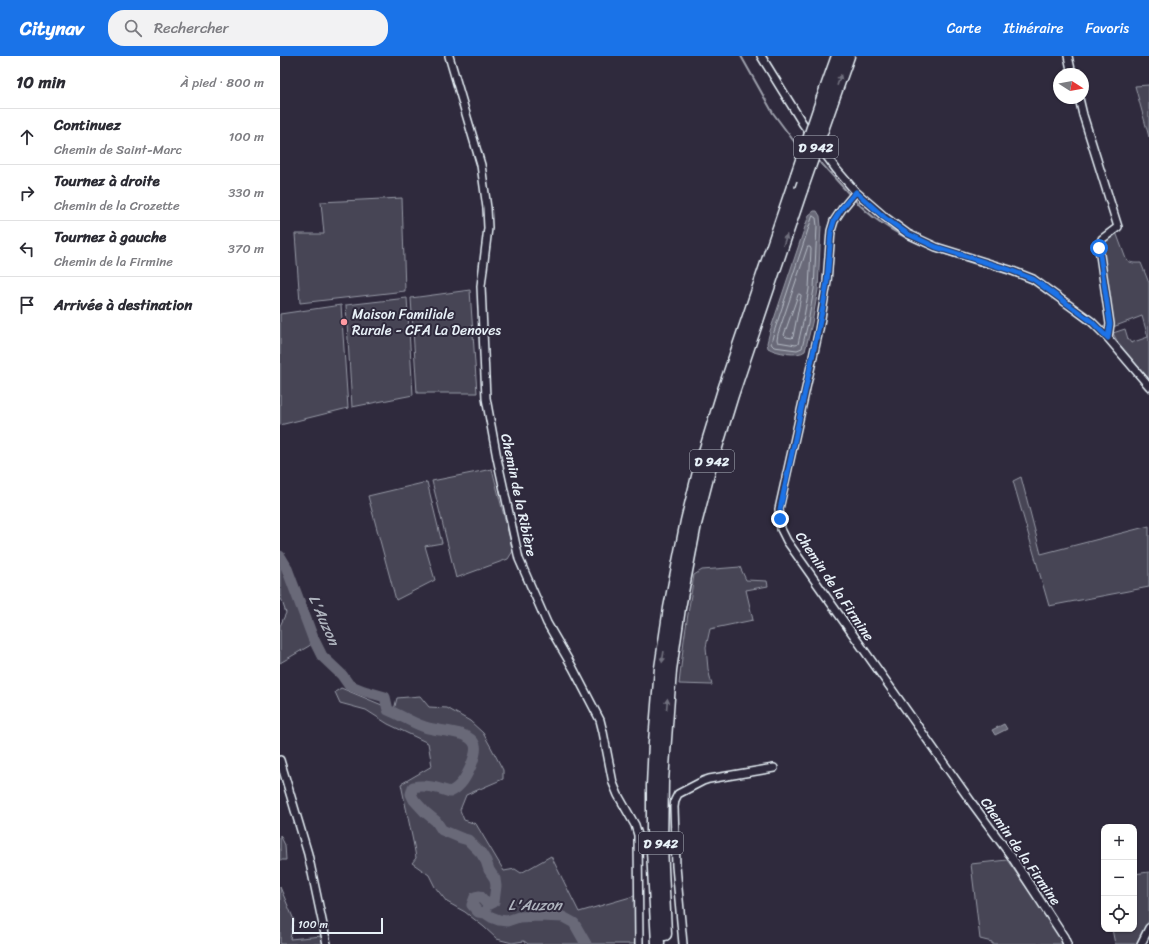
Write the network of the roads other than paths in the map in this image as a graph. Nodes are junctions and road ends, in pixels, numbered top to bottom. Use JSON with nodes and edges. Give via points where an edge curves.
{"nodes":[{"id":1,"x":449,"y":56,"type":"edge"},
{"id":2,"x":762,"y":56,"type":"edge"},
{"id":3,"x":838,"y":56,"type":"edge"},
{"id":4,"x":848,"y":56,"type":"edge"},
{"id":5,"x":1068,"y":56,"type":"edge"},
{"id":6,"x":1071,"y":68,"type":"edge"},
{"id":7,"x":827,"y":101,"type":"junction"},
{"id":8,"x":1080,"y":104,"type":"edge"},
{"id":9,"x":856,"y":192,"type":"junction"},
{"id":10,"x":1108,"y":338,"type":"junction"},
{"id":11,"x":1149,"y":386,"type":"edge"},
{"id":12,"x":280,"y":760,"type":"edge"},
{"id":13,"x":774,"y":768,"type":"dead end"},
{"id":14,"x":1149,"y":928,"type":"edge"},
{"id":15,"x":327,"y":944,"type":"edge"},
{"id":16,"x":639,"y":944,"type":"edge"},
{"id":17,"x":658,"y":944,"type":"edge"},
{"id":18,"x":666,"y":944,"type":"edge"},
{"id":19,"x":683,"y":944,"type":"edge"},
{"id":20,"x":1067,"y":944,"type":"edge"},
{"id":21,"x":1141,"y":944,"type":"edge"}],
"edges":[{"from":1,"to":16,"type":"street","name":"Chemin de la Ribière","via":[[481,165],[487,208],[488,228],[481,286],[486,398],[497,458],[519,559],[546,623],[600,720],[613,783],[638,834]]},
{"from":2,"to":9,"type":"street","via":[[803,124]]},
{"from":3,"to":7,"type":"highway","number":"D 942"},
{"from":7,"to":4,"type":"highway","number":"D 942","one_way":true},
{"from":5,"to":6,"type":"street"},
{"from":7,"to":17,"type":"highway","number":"D 942","one_way":true,"bridge":true,"via":[[797,175],[700,468],[674,585],[661,668],[654,757],[653,850]]},
{"from":18,"to":7,"type":"highway","number":"D 942","one_way":true,"bridge":true,"via":[[661,846],[662,781],[670,670],[695,524],[732,395],[802,190]]},
{"from":8,"to":10,"type":"street","via":[[1118,227],[1102,239],[1099,248],[1110,324]]},
{"from":9,"to":10,"type":"street","via":[[885,218],[908,234],[936,247],[1033,279],[1091,321]]},
{"from":9,"to":20,"type":"street","name":"Chemin de la Firmine","via":[[842,208],[831,231],[827,282],[819,330],[780,509],[781,529],[827,599],[1011,856]]},
{"from":10,"to":11,"type":"street"},
{"from":12,"to":15,"type":"street","via":[[308,854]]},
{"from":13,"to":19,"type":"street","via":[[709,779],[678,794],[674,807]]},
{"from":14,"to":21,"type":"street"}]}
